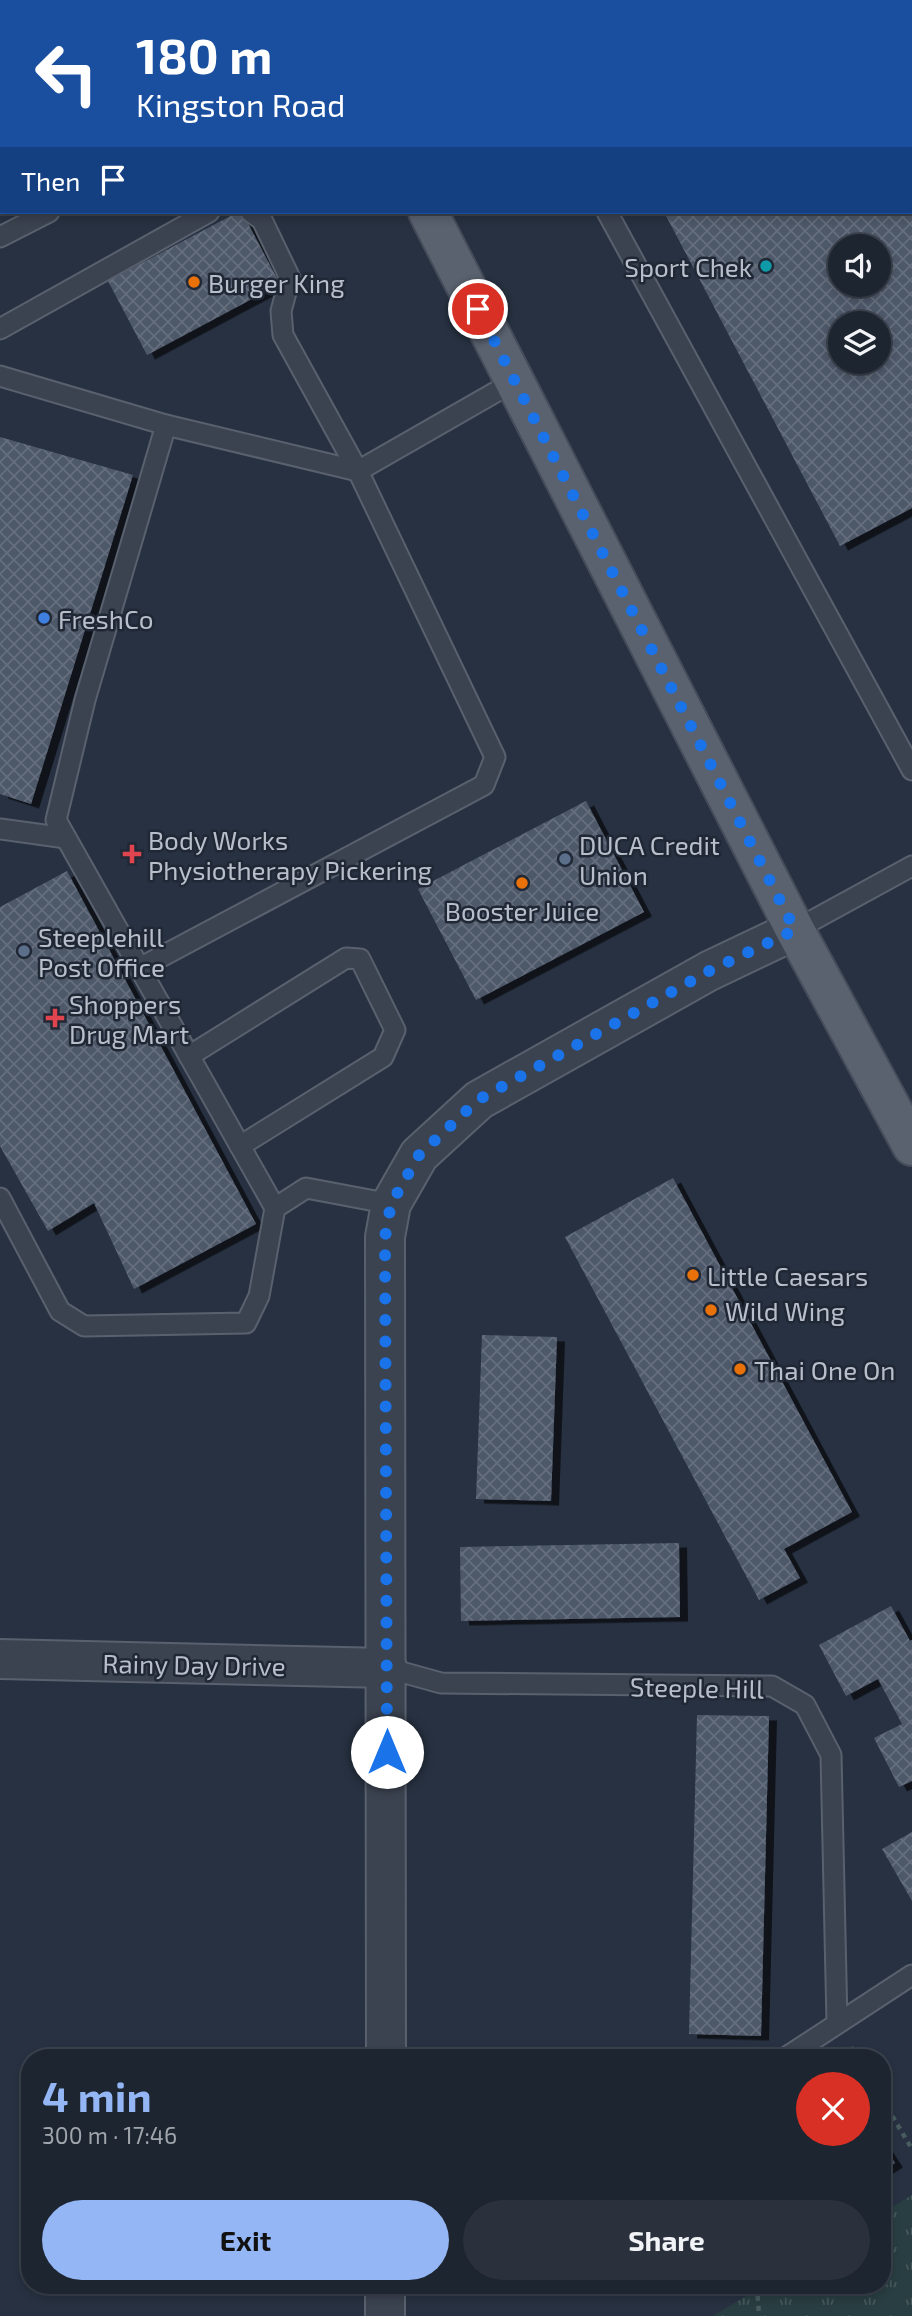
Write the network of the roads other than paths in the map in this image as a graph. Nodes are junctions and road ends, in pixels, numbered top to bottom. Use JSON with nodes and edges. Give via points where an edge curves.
{"nodes":[{"id":1,"x":45,"y":214,"type":"edge"},
{"id":2,"x":205,"y":214,"type":"edge"},
{"id":3,"x":254,"y":214,"type":"edge"},
{"id":4,"x":429,"y":214,"type":"edge"},
{"id":5,"x":608,"y":214,"type":"edge"},
{"id":6,"x":0,"y":237,"type":"edge"},
{"id":7,"x":1,"y":327,"type":"edge"},
{"id":8,"x":0,"y":376,"type":"edge"},
{"id":9,"x":515,"y":381,"type":"junction"},
{"id":10,"x":166,"y":425,"type":"junction"},
{"id":11,"x":358,"y":471,"type":"junction"},
{"id":12,"x":912,"y":770,"type":"edge"},
{"id":13,"x":0,"y":829,"type":"edge"},
{"id":14,"x":66,"y":838,"type":"junction"},
{"id":15,"x":912,"y":866,"type":"edge"},
{"id":16,"x":795,"y":930,"type":"junction"},
{"id":17,"x":140,"y":968,"type":"junction"},
{"id":18,"x":189,"y":1056,"type":"junction"},
{"id":19,"x":240,"y":1146,"type":"junction"},
{"id":20,"x":912,"y":1146,"type":"edge"},
{"id":21,"x":0,"y":1198,"type":"edge"},
{"id":22,"x":391,"y":1204,"type":"junction"},
{"id":23,"x":275,"y":1208,"type":"junction"},
{"id":24,"x":0,"y":1659,"type":"edge"},
{"id":25,"x":387,"y":1668,"type":"junction"},
{"id":26,"x":912,"y":1975,"type":"edge"},
{"id":27,"x":836,"y":2023,"type":"junction"},
{"id":28,"x":386,"y":2049,"type":"edge"},
{"id":29,"x":798,"y":2049,"type":"edge"},
{"id":30,"x":385,"y":2294,"type":"edge"},
{"id":31,"x":385,"y":2316,"type":"edge"}],
"edges":[{"from":1,"to":6,"type":"lane"},
{"from":2,"to":7,"type":"lane"},
{"from":3,"to":11,"type":"lane","via":[[261,220],[290,278],[281,311],[283,335]]},
{"from":4,"to":9,"type":"main road"},
{"from":5,"to":12,"type":"lane"},
{"from":8,"to":10,"type":"lane"},
{"from":9,"to":11,"type":"lane"},
{"from":9,"to":16,"type":"main road"},
{"from":10,"to":11,"type":"lane"},
{"from":10,"to":14,"type":"lane","via":[[85,700],[56,820]]},
{"from":11,"to":17,"type":"lane","via":[[495,757],[484,785]]},
{"from":13,"to":14,"type":"lane"},
{"from":14,"to":17,"type":"lane"},
{"from":15,"to":16,"type":"lane"},
{"from":16,"to":20,"type":"main road"},
{"from":16,"to":22,"type":"street","via":[[709,971],[478,1100],[419,1155]]},
{"from":17,"to":18,"type":"lane"},
{"from":18,"to":19,"type":"lane"},
{"from":18,"to":19,"type":"lane","via":[[346,958],[360,959],[396,1030],[383,1058]]},
{"from":19,"to":23,"type":"lane"},
{"from":21,"to":23,"type":"lane","via":[[60,1311],[84,1326],[246,1323],[259,1296]]},
{"from":22,"to":23,"type":"lane","via":[[306,1188]]},
{"from":22,"to":25,"type":"street","via":[[385,1237]]},
{"from":24,"to":25,"type":"street","name":"Rainy Day Drive"},
{"from":25,"to":27,"type":"lane","name":"Steeple Hill","via":[[442,1683],[772,1686],[805,1705],[831,1755]]},
{"from":25,"to":28,"type":"street"},
{"from":26,"to":27,"type":"lane"},
{"from":27,"to":29,"type":"lane"},
{"from":30,"to":31,"type":"street"}]}
